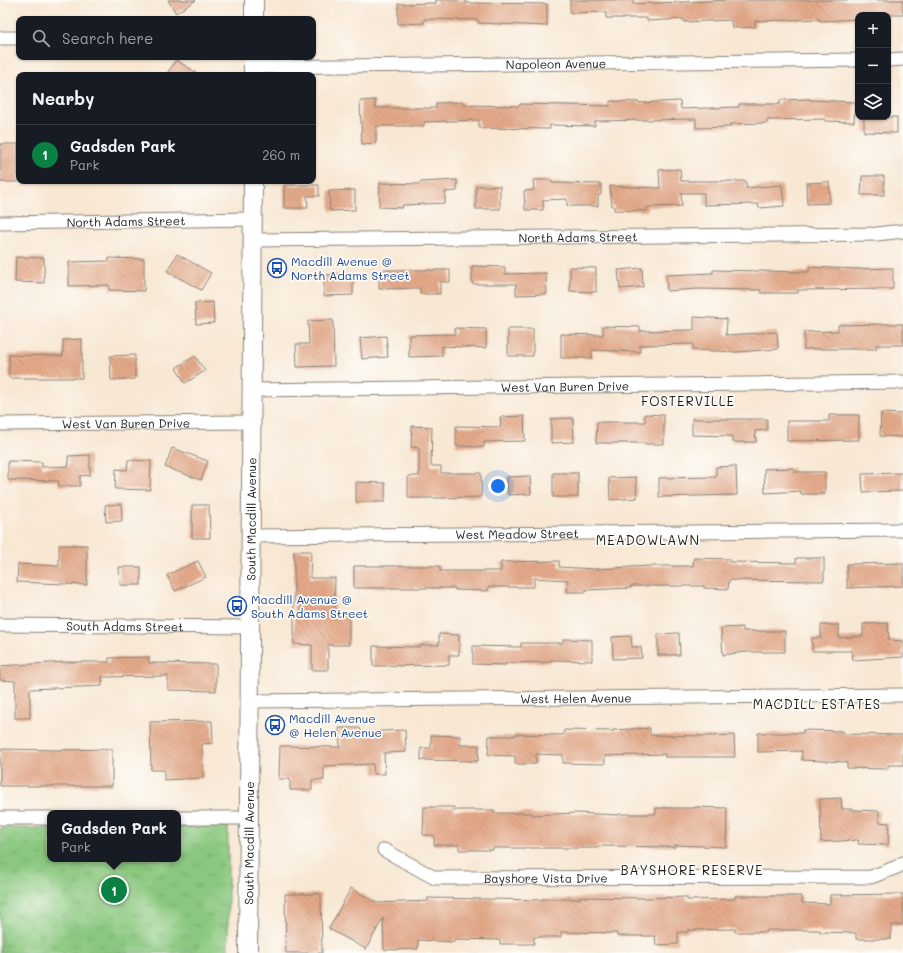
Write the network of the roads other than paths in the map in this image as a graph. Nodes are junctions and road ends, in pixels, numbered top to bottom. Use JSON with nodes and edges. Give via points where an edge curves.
{"nodes":[{"id":1,"x":254,"y":0,"type":"edge"},
{"id":2,"x":254,"y":16,"type":"edge"},
{"id":3,"x":0,"y":38,"type":"edge"},
{"id":4,"x":16,"y":38,"type":"edge"},
{"id":5,"x":903,"y":59,"type":"edge"},
{"id":6,"x":855,"y":60,"type":"edge"},
{"id":7,"x":891,"y":60,"type":"edge"},
{"id":8,"x":253,"y":66,"type":"edge"},
{"id":9,"x":253,"y":184,"type":"edge"},
{"id":10,"x":253,"y":219,"type":"junction"},
{"id":11,"x":0,"y":223,"type":"edge"},
{"id":12,"x":903,"y":231,"type":"edge"},
{"id":13,"x":253,"y":240,"type":"junction"},
{"id":14,"x":903,"y":382,"type":"edge"},
{"id":15,"x":251,"y":390,"type":"junction"},
{"id":16,"x":251,"y":422,"type":"junction"},
{"id":17,"x":0,"y":424,"type":"edge"},
{"id":18,"x":903,"y":530,"type":"edge"},
{"id":19,"x":251,"y":536,"type":"junction"},
{"id":20,"x":0,"y":625,"type":"edge"},
{"id":21,"x":251,"y":626,"type":"junction"},
{"id":22,"x":903,"y":695,"type":"edge"},
{"id":23,"x":250,"y":700,"type":"junction"},
{"id":24,"x":0,"y":818,"type":"edge"},
{"id":25,"x":47,"y":818,"type":"edge"},
{"id":26,"x":181,"y":818,"type":"edge"},
{"id":27,"x":249,"y":818,"type":"junction"},
{"id":28,"x":384,"y":850,"type":"dead end"},
{"id":29,"x":903,"y":863,"type":"edge"},
{"id":30,"x":248,"y":953,"type":"edge"}],
"edges":[{"from":1,"to":2,"type":"street"},
{"from":3,"to":4,"type":"street"},
{"from":5,"to":7,"type":"street"},
{"from":6,"to":8,"type":"street","name":"Napoleon Avenue"},
{"from":9,"to":10,"type":"street","name":"South Macdill Avenue"},
{"from":10,"to":11,"type":"street","name":"North Adams Street"},
{"from":10,"to":13,"type":"street","name":"South Macdill Avenue"},
{"from":12,"to":13,"type":"street","name":"North Adams Street","via":[[877,234]]},
{"from":13,"to":15,"type":"street","name":"South Macdill Avenue"},
{"from":14,"to":15,"type":"street","name":"West Van Buren Drive"},
{"from":15,"to":16,"type":"street","name":"South Macdill Avenue"},
{"from":16,"to":17,"type":"street","name":"West Van Buren Drive"},
{"from":16,"to":19,"type":"street","name":"South Macdill Avenue"},
{"from":18,"to":19,"type":"street","name":"West Meadow Street"},
{"from":19,"to":21,"type":"street","name":"South Macdill Avenue"},
{"from":20,"to":21,"type":"street","name":"South Adams Street"},
{"from":21,"to":23,"type":"street","name":"South Macdill Avenue"},
{"from":22,"to":23,"type":"street","name":"West Helen Avenue"},
{"from":23,"to":27,"type":"street","name":"South Macdill Avenue"},
{"from":24,"to":25,"type":"street"},
{"from":26,"to":27,"type":"street"},
{"from":27,"to":30,"type":"street","name":"South Macdill Avenue"},
{"from":28,"to":29,"type":"street","name":"Bayshore Vista Drive","via":[[435,878],[871,877],[897,868]]}]}
